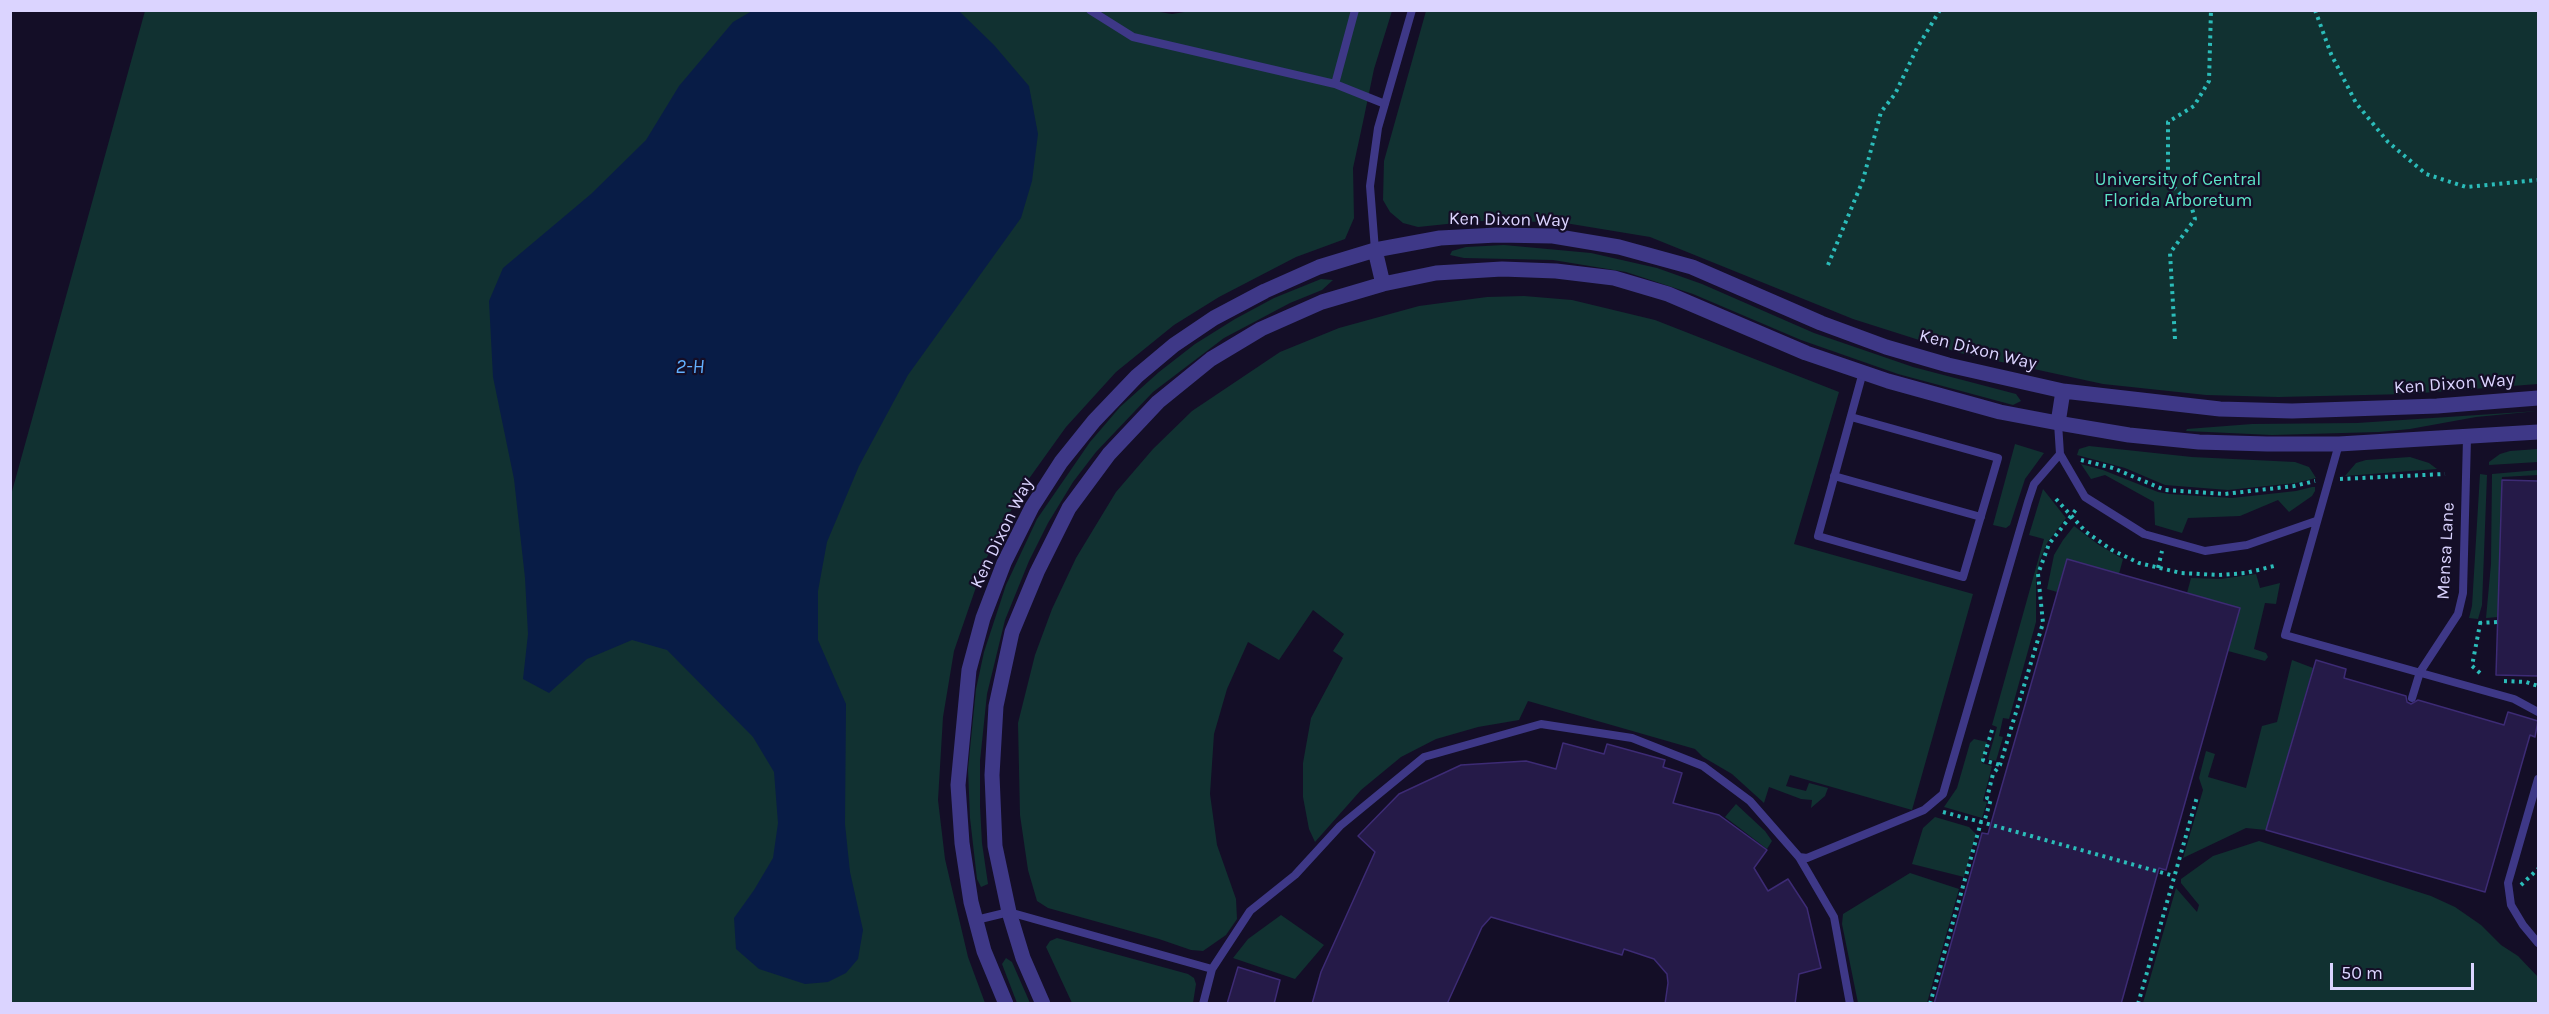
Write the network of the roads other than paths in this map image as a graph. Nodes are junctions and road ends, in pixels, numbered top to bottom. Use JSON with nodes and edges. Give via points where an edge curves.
{"nodes":[{"id":1,"x":1090,"y":10,"type":"edge"},
{"id":2,"x":1355,"y":10,"type":"edge"},
{"id":3,"x":1412,"y":10,"type":"edge"},
{"id":4,"x":1335,"y":84,"type":"junction"},
{"id":5,"x":1385,"y":104,"type":"junction"},
{"id":6,"x":1376,"y":250,"type":"junction"},
{"id":7,"x":1383,"y":284,"type":"junction"},
{"id":8,"x":1863,"y":372,"type":"junction"},
{"id":9,"x":2063,"y":391,"type":"junction"},
{"id":10,"x":2538,"y":398,"type":"edge"},
{"id":11,"x":1851,"y":417,"type":"junction"},
{"id":12,"x":2058,"y":423,"type":"junction"},
{"id":13,"x":2538,"y":432,"type":"edge"},
{"id":14,"x":2467,"y":438,"type":"junction"},
{"id":15,"x":2339,"y":444,"type":"junction"},
{"id":16,"x":2060,"y":454,"type":"junction"},
{"id":17,"x":1834,"y":476,"type":"junction"},
{"id":18,"x":1981,"y":517,"type":"junction"},
{"id":19,"x":2316,"y":521,"type":"junction"},
{"id":20,"x":2420,"y":672,"type":"junction"},
{"id":21,"x":2412,"y":698,"type":"dead end"},
{"id":22,"x":2538,"y":712,"type":"edge"},
{"id":23,"x":2538,"y":779,"type":"edge"},
{"id":24,"x":1799,"y":857,"type":"junction"},
{"id":25,"x":1010,"y":912,"type":"junction"},
{"id":26,"x":976,"y":920,"type":"junction"},
{"id":27,"x":2538,"y":943,"type":"edge"},
{"id":28,"x":1212,"y":969,"type":"junction"},
{"id":29,"x":1006,"y":1004,"type":"edge"},
{"id":30,"x":1042,"y":1004,"type":"edge"},
{"id":31,"x":1203,"y":1004,"type":"edge"},
{"id":32,"x":1850,"y":1004,"type":"edge"}],
"edges":[{"from":1,"to":4,"type":"lane","via":[[1133,37]]},
{"from":2,"to":4,"type":"lane"},
{"from":3,"to":5,"type":"lane"},
{"from":4,"to":5,"type":"lane"},
{"from":5,"to":6,"type":"lane","via":[[1370,186]]},
{"from":6,"to":7,"type":"street"},
{"from":6,"to":9,"type":"street","name":"Ken Dixon Way","via":[[1440,238],[1497,235],[1553,236],[1619,247],[1692,267],[1886,347]]},
{"from":6,"to":26,"type":"street","name":"Ken Dixon Way","via":[[1319,267],[1264,291],[1174,345],[1137,376],[1094,421],[1032,507],[995,585],[969,670],[958,785],[962,843]]},
{"from":7,"to":8,"type":"street","via":[[1436,273],[1502,269],[1614,278],[1668,294],[1806,353]]},
{"from":7,"to":25,"type":"street","via":[[1322,302],[1261,329],[1211,359],[1158,402],[1109,454],[1069,508],[1036,572],[1012,632],[996,706],[992,775],[995,846]]},
{"from":8,"to":11,"type":"lane"},
{"from":8,"to":12,"type":"street","via":[[1939,397]]},
{"from":9,"to":10,"type":"street","name":"Ken Dixon Way","via":[[2220,409],[2292,411]]},
{"from":9,"to":12,"type":"street"},
{"from":11,"to":17,"type":"lane"},
{"from":11,"to":18,"type":"lane","via":[[1998,458]]},
{"from":12,"to":15,"type":"street","via":[[2199,441]]},
{"from":12,"to":16,"type":"lane"},
{"from":13,"to":14,"type":"street"},
{"from":14,"to":15,"type":"street"},
{"from":14,"to":20,"type":"lane","name":"Mensa Lane","via":[[2463,593],[2458,614]]},
{"from":15,"to":19,"type":"lane"},
{"from":16,"to":19,"type":"lane","via":[[2085,497],[2144,534],[2205,551],[2247,545]]},
{"from":16,"to":24,"type":"lane","via":[[2034,484],[1943,794],[1924,810],[1808,858]]},
{"from":17,"to":18,"type":"lane"},
{"from":17,"to":18,"type":"lane","via":[[1818,536],[1952,574],[1963,577]]},
{"from":19,"to":20,"type":"lane","via":[[2285,635]]},
{"from":20,"to":21,"type":"lane","name":"Mensa Lane"},
{"from":20,"to":22,"type":"lane","via":[[2514,699]]},
{"from":23,"to":27,"type":"lane","via":[[2508,883],[2511,905]]},
{"from":24,"to":28,"type":"lane","via":[[1750,801],[1703,766],[1632,738],[1541,724],[1424,757],[1340,826],[1295,875],[1250,911]]},
{"from":24,"to":32,"type":"lane","via":[[1834,916]]},
{"from":25,"to":26,"type":"lane"},
{"from":25,"to":28,"type":"lane"},
{"from":25,"to":30,"type":"street"},
{"from":26,"to":29,"type":"street","name":"Ken Dixon Way"},
{"from":28,"to":31,"type":"lane"}]}
